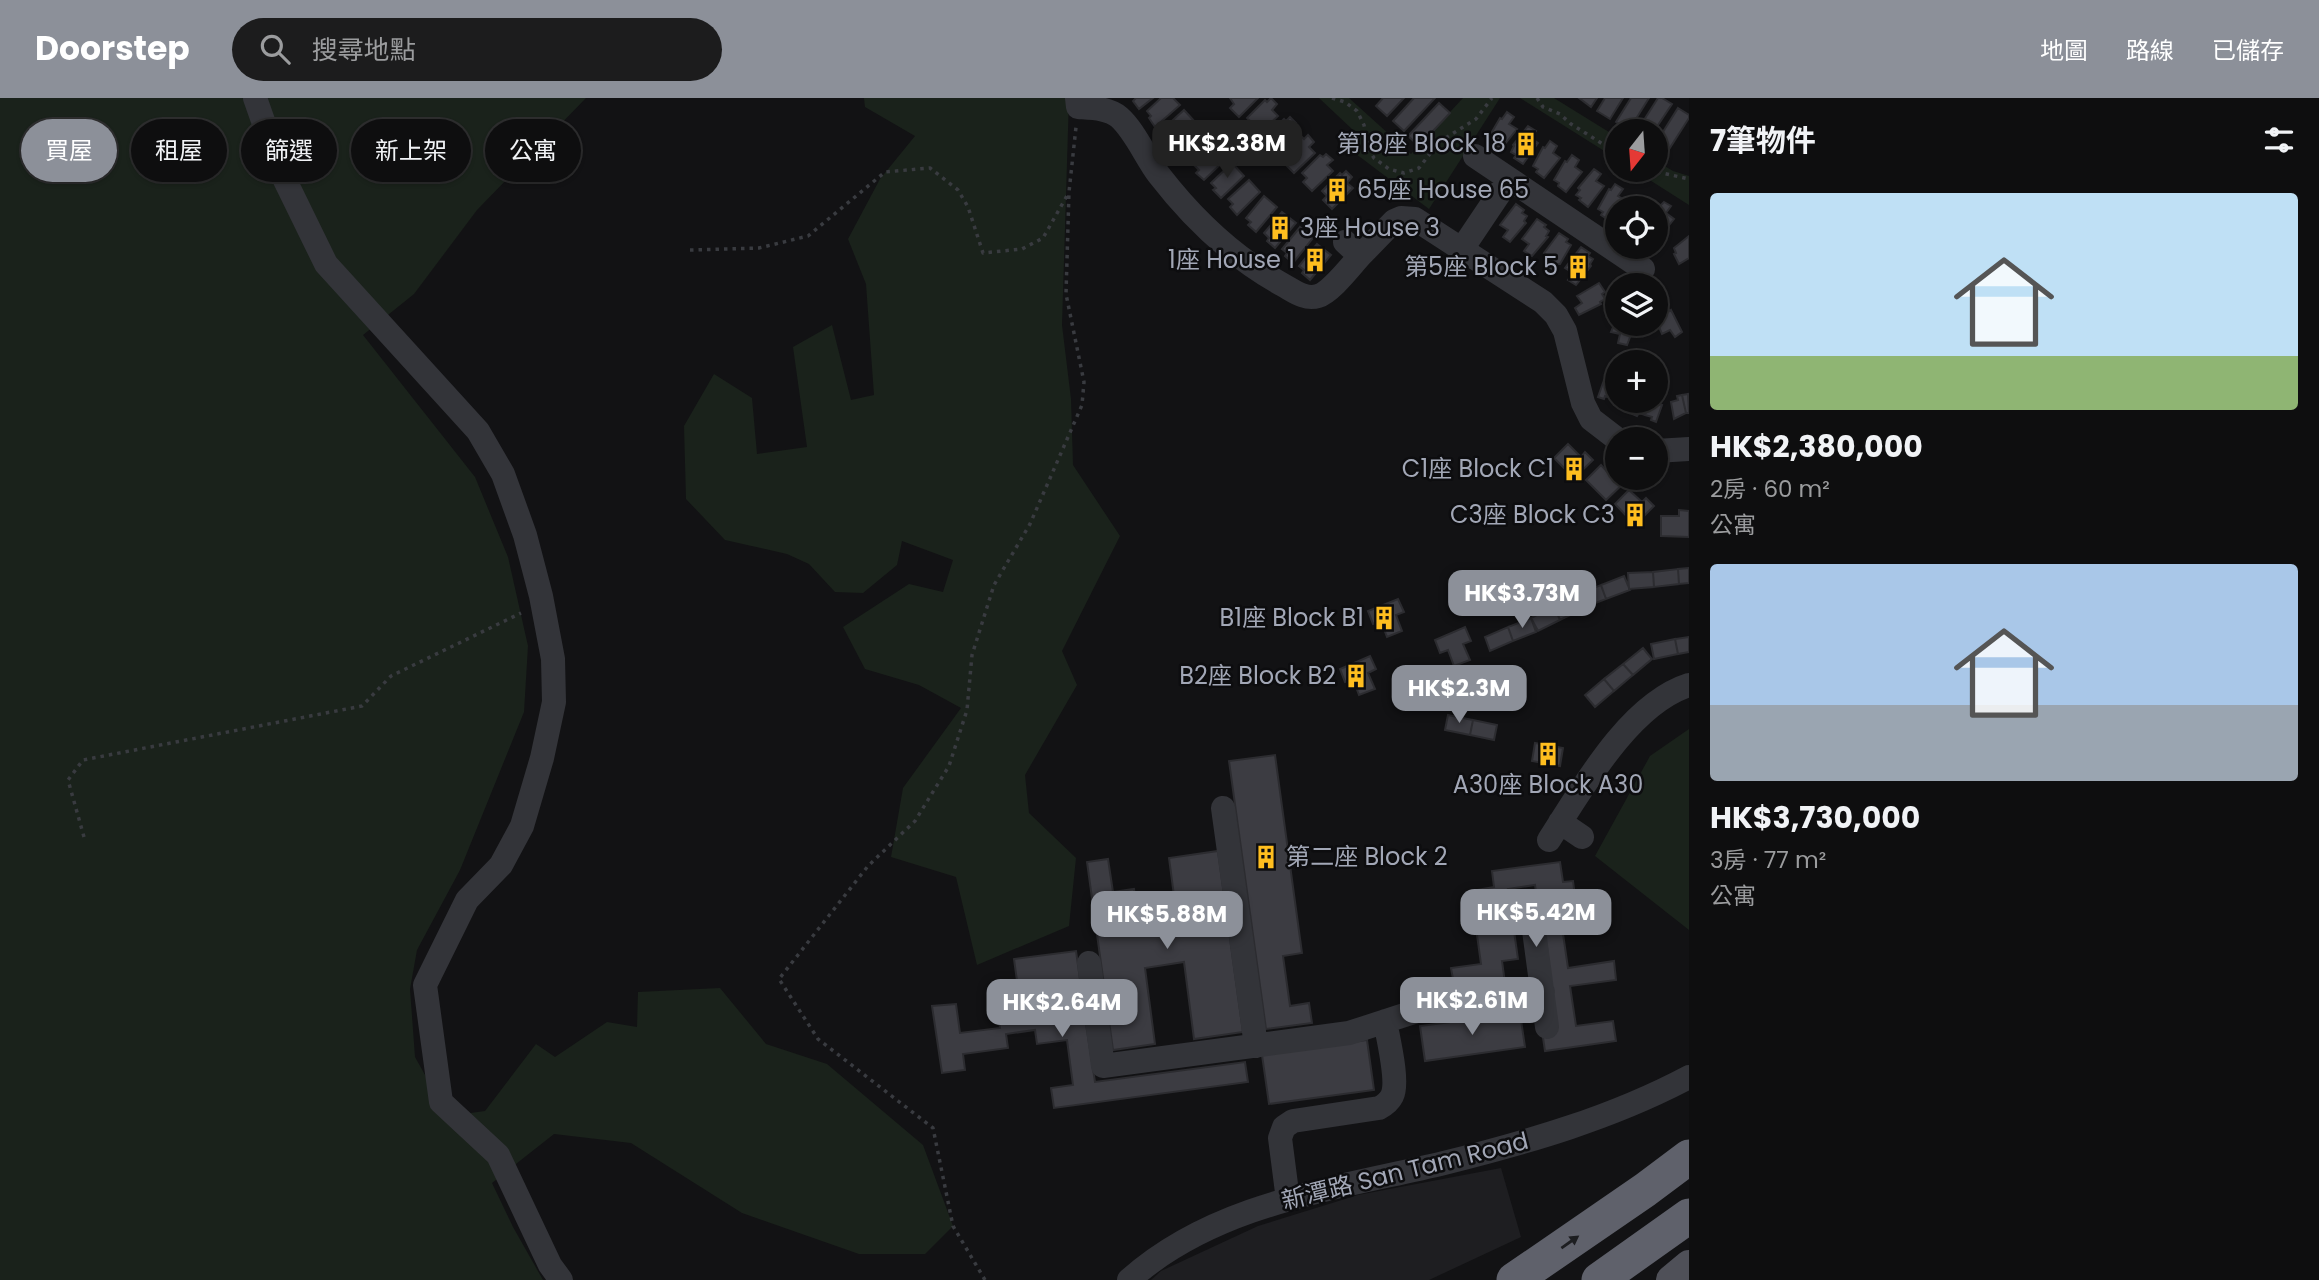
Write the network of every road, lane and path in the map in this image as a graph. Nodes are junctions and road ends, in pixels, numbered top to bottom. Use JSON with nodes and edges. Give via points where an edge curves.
{"nodes":[{"id":1,"x":255,"y":98,"type":"edge"},
{"id":2,"x":1332,"y":98,"type":"edge"},
{"id":3,"x":1492,"y":98,"type":"edge"},
{"id":4,"x":1537,"y":98,"type":"edge"},
{"id":5,"x":1078,"y":103,"type":"edge"},
{"id":6,"x":1605,"y":145,"type":"edge"},
{"id":7,"x":1475,"y":156,"type":"dead end"},
{"id":8,"x":1668,"y":174,"type":"edge"},
{"id":9,"x":1509,"y":179,"type":"junction"},
{"id":10,"x":1689,"y":179,"type":"edge"},
{"id":11,"x":1069,"y":192,"type":"junction"},
{"id":12,"x":1462,"y":248,"type":"junction"},
{"id":13,"x":690,"y":250,"type":"dead end"},
{"id":14,"x":1643,"y":269,"type":"dead end"},
{"id":15,"x":1605,"y":430,"type":"edge"},
{"id":16,"x":1689,"y":449,"type":"edge"},
{"id":17,"x":1668,"y":450,"type":"edge"},
{"id":18,"x":521,"y":613,"type":"dead end"},
{"id":19,"x":1689,"y":685,"type":"edge"},
{"id":20,"x":1223,"y":808,"type":"dead end"},
{"id":21,"x":84,"y":837,"type":"dead end"},
{"id":22,"x":1582,"y":837,"type":"dead end"},
{"id":23,"x":1530,"y":901,"type":"dead end"},
{"id":24,"x":1089,"y":963,"type":"dead end"},
{"id":25,"x":1543,"y":992,"type":"junction"},
{"id":26,"x":1385,"y":1021,"type":"junction"},
{"id":27,"x":1547,"y":1027,"type":"dead end"},
{"id":28,"x":1256,"y":1046,"type":"junction"},
{"id":29,"x":1689,"y":1077,"type":"edge"},
{"id":30,"x":1689,"y":1157,"type":"edge"},
{"id":31,"x":1288,"y":1200,"type":"junction"},
{"id":32,"x":1689,"y":1216,"type":"edge"},
{"id":33,"x":1689,"y":1265,"type":"edge"},
{"id":34,"x":561,"y":1280,"type":"edge"},
{"id":35,"x":985,"y":1280,"type":"edge"},
{"id":36,"x":1129,"y":1280,"type":"edge"},
{"id":37,"x":1514,"y":1280,"type":"edge"},
{"id":38,"x":1599,"y":1280,"type":"edge"},
{"id":39,"x":1671,"y":1280,"type":"edge"}],
"edges":[{"from":1,"to":34,"type":"street","via":[[281,173],[326,264],[478,431],[503,474],[526,535],[553,660],[554,702],[542,758],[522,827],[501,865],[467,900],[425,985],[441,1102],[498,1155]]},
{"from":2,"to":3,"type":"path","via":[[1357,111],[1374,158],[1404,173],[1419,168],[1439,142],[1476,120]]},
{"from":4,"to":6,"type":"path","via":[[1543,107]]},
{"from":5,"to":11,"type":"path"},
{"from":5,"to":12,"type":"street","via":[[1118,117],[1201,223],[1254,267],[1301,295],[1325,293],[1352,249],[1394,221],[1408,217]]},
{"from":7,"to":9,"type":"street"},
{"from":8,"to":10,"type":"path"},
{"from":9,"to":12,"type":"street"},
{"from":9,"to":14,"type":"street"},
{"from":11,"to":13,"type":"path","via":[[1043,238],[1022,249],[983,253],[958,190],[930,168],[885,172],[807,236],[759,248]]},
{"from":11,"to":35,"type":"path","via":[[1066,295],[1084,382],[1082,405],[1030,524],[994,585],[972,655],[967,710],[950,766],[915,821],[868,866],[779,979],[818,1039],[933,1128],[953,1226]]},
{"from":12,"to":15,"type":"street","via":[[1556,315],[1569,339],[1583,403],[1591,419]]},
{"from":16,"to":17,"type":"street"},
{"from":18,"to":21,"type":"path","via":[[391,676],[362,706],[83,760],[68,780]]},
{"from":19,"to":22,"type":"street","via":[[1673,690],[1600,750],[1555,831]]},
{"from":20,"to":28,"type":"street"},
{"from":23,"to":25,"type":"street"},
{"from":24,"to":28,"type":"street","via":[[1103,1066]]},
{"from":25,"to":26,"type":"street","via":[[1426,1008]]},
{"from":25,"to":27,"type":"street"},
{"from":26,"to":28,"type":"street","via":[[1349,1033]]},
{"from":26,"to":31,"type":"street","via":[[1394,1082],[1390,1101],[1379,1108],[1298,1120],[1284,1127],[1280,1138]]},
{"from":29,"to":31,"type":"street","name":"新潭路 San Tam Road","via":[[1552,1133]]},
{"from":37,"to":30,"type":"highway","one_way":true},
{"from":31,"to":36,"type":"street","name":"新潭路 San Tam Road","via":[[1189,1237]]},
{"from":32,"to":38,"type":"highway"},
{"from":33,"to":39,"type":"main road"}]}
